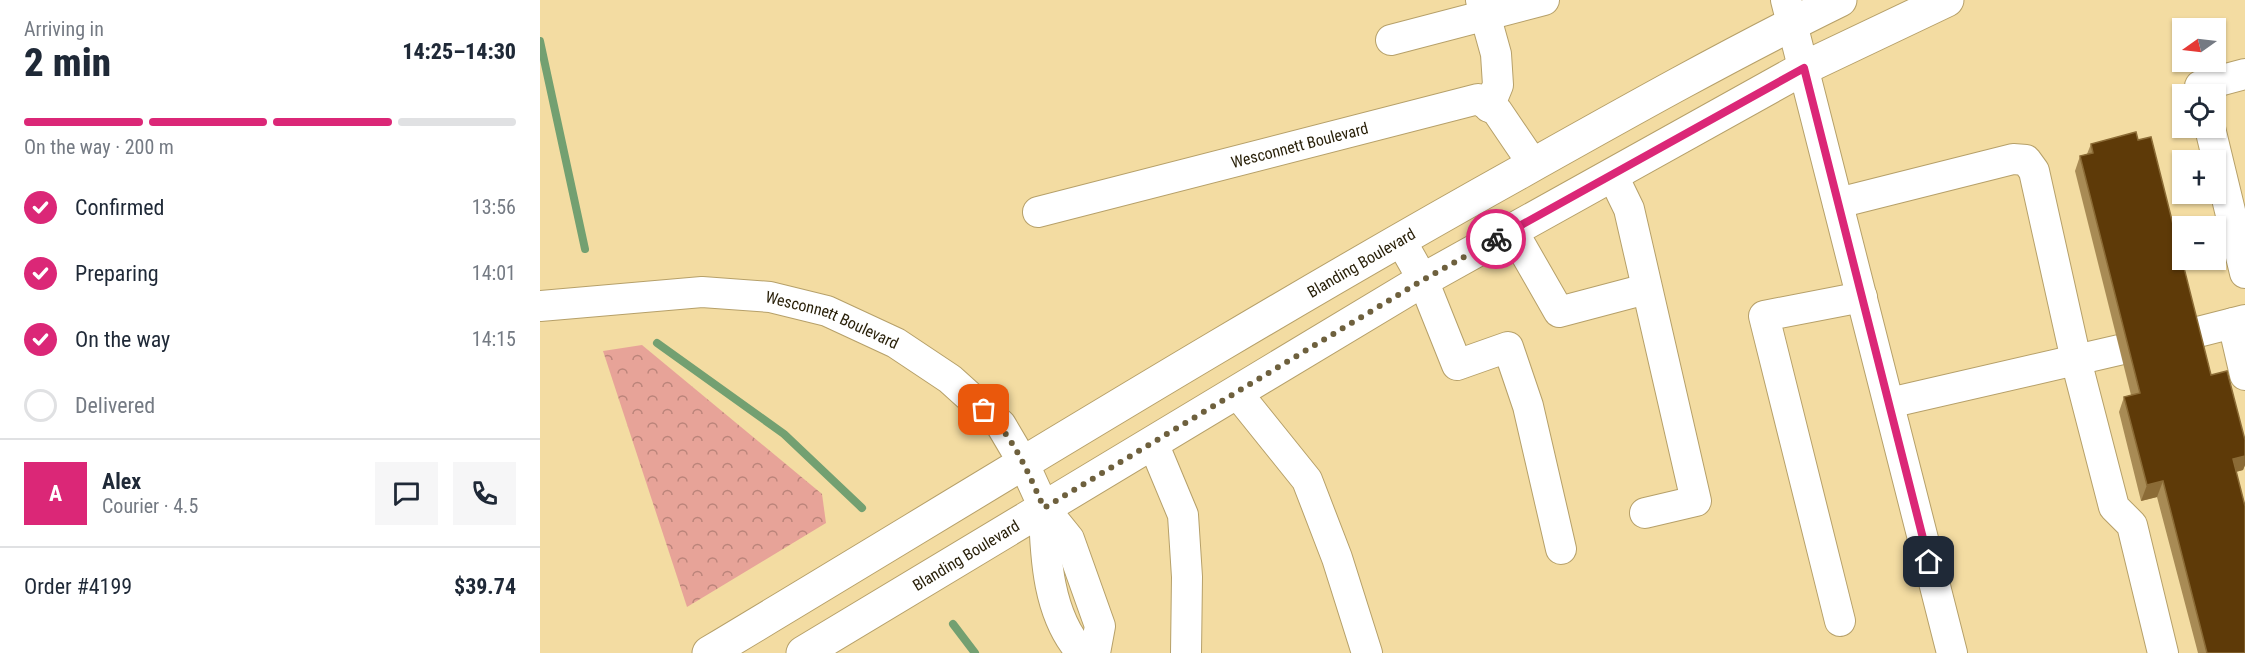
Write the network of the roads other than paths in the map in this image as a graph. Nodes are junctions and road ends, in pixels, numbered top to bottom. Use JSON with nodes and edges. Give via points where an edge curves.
{"nodes":[{"id":1,"x":1544,"y":0,"type":"edge"},
{"id":2,"x":1840,"y":0,"type":"edge"},
{"id":3,"x":1947,"y":0,"type":"edge"},
{"id":4,"x":1483,"y":8,"type":"edge"},
{"id":5,"x":1789,"y":12,"type":"edge"},
{"id":6,"x":1391,"y":40,"type":"dead end"},
{"id":7,"x":1804,"y":68,"type":"junction"},
{"id":8,"x":2245,"y":74,"type":"edge"},
{"id":9,"x":2208,"y":84,"type":"edge"},
{"id":10,"x":1490,"y":107,"type":"junction"},
{"id":11,"x":2212,"y":138,"type":"edge"},
{"id":12,"x":1533,"y":164,"type":"junction"},
{"id":13,"x":1612,"y":174,"type":"junction"},
{"id":14,"x":1838,"y":203,"type":"junction"},
{"id":15,"x":1038,"y":212,"type":"dead end"},
{"id":16,"x":1512,"y":230,"type":"junction"},
{"id":17,"x":1400,"y":239,"type":"junction"},
{"id":18,"x":2245,"y":273,"type":"edge"},
{"id":19,"x":1423,"y":280,"type":"junction"},
{"id":20,"x":1646,"y":289,"type":"junction"},
{"id":21,"x":1862,"y":297,"type":"junction"},
{"id":22,"x":540,"y":306,"type":"edge"},
{"id":23,"x":2239,"y":321,"type":"edge"},
{"id":24,"x":2190,"y":334,"type":"edge"},
{"id":25,"x":2120,"y":350,"type":"dead end"},
{"id":26,"x":2076,"y":360,"type":"junction"},
{"id":27,"x":2245,"y":375,"type":"edge"},
{"id":28,"x":1237,"y":393,"type":"junction"},
{"id":29,"x":1889,"y":402,"type":"junction"},
{"id":30,"x":1153,"y":443,"type":"junction"},
{"id":31,"x":1024,"y":464,"type":"junction"},
{"id":32,"x":1044,"y":508,"type":"junction"},
{"id":33,"x":1645,"y":513,"type":"dead end"},
{"id":34,"x":1561,"y":549,"type":"dead end"},
{"id":35,"x":1840,"y":621,"type":"dead end"},
{"id":36,"x":709,"y":653,"type":"edge"},
{"id":37,"x":803,"y":653,"type":"edge"},
{"id":38,"x":1082,"y":653,"type":"edge"},
{"id":39,"x":1095,"y":653,"type":"edge"},
{"id":40,"x":1186,"y":653,"type":"edge"},
{"id":41,"x":1367,"y":653,"type":"edge"},
{"id":42,"x":1952,"y":653,"type":"edge"},
{"id":43,"x":2163,"y":653,"type":"edge"}],
"edges":[{"from":1,"to":4,"type":"street"},
{"from":2,"to":5,"type":"main road","name":"Blanding Boulevard"},
{"from":3,"to":7,"type":"main road","name":"Blanding Boulevard"},
{"from":4,"to":6,"type":"street"},
{"from":4,"to":10,"type":"street","via":[[1496,54],[1497,85]]},
{"from":5,"to":7,"type":"street"},
{"from":5,"to":12,"type":"main road","name":"Blanding Boulevard"},
{"from":7,"to":13,"type":"main road","name":"Blanding Boulevard"},
{"from":7,"to":14,"type":"street"},
{"from":8,"to":9,"type":"street"},
{"from":10,"to":12,"type":"street","via":[[1497,111]]},
{"from":10,"to":15,"type":"street","name":"Wesconnett Boulevard","via":[[1479,99]]},
{"from":11,"to":18,"type":"street"},
{"from":12,"to":17,"type":"main road","name":"Blanding Boulevard"},
{"from":13,"to":16,"type":"main road","name":"Blanding Boulevard"},
{"from":13,"to":20,"type":"street","via":[[1629,209]]},
{"from":14,"to":21,"type":"street"},
{"from":14,"to":26,"type":"street","via":[[2013,159],[2026,160],[2034,171]]},
{"from":16,"to":19,"type":"main road","name":"Blanding Boulevard"},
{"from":16,"to":20,"type":"street","via":[[1559,312]]},
{"from":17,"to":19,"type":"street"},
{"from":17,"to":31,"type":"main road","name":"Blanding Boulevard"},
{"from":19,"to":28,"type":"main road","name":"Blanding Boulevard"},
{"from":19,"to":34,"type":"street","via":[[1457,365],[1508,347],[1528,406]]},
{"from":20,"to":33,"type":"street","via":[[1696,501]]},
{"from":21,"to":29,"type":"street"},
{"from":21,"to":35,"type":"street","via":[[1764,316]]},
{"from":22,"to":31,"type":"street","name":"Wesconnett Boulevard","via":[[702,292],[770,297],[827,311],[896,343],[950,380],[1001,425]]},
{"from":23,"to":24,"type":"street"},
{"from":23,"to":27,"type":"street"},
{"from":25,"to":26,"type":"street"},
{"from":26,"to":29,"type":"street"},
{"from":26,"to":43,"type":"street","via":[[2114,507],[2132,525]]},
{"from":28,"to":30,"type":"main road","name":"Blanding Boulevard"},
{"from":28,"to":41,"type":"street","via":[[1307,480]]},
{"from":29,"to":42,"type":"street"},
{"from":30,"to":32,"type":"main road","name":"Blanding Boulevard"},
{"from":30,"to":40,"type":"street","via":[[1183,515]]},
{"from":31,"to":32,"type":"street","name":"Wesconnett Boulevard"},
{"from":31,"to":36,"type":"main road","name":"Blanding Boulevard"},
{"from":32,"to":37,"type":"main road","name":"Blanding Boulevard"},
{"from":32,"to":38,"type":"street","via":[[1045,563],[1067,637]]},
{"from":32,"to":39,"type":"street","via":[[1069,539],[1084,576],[1100,626]]}]}
